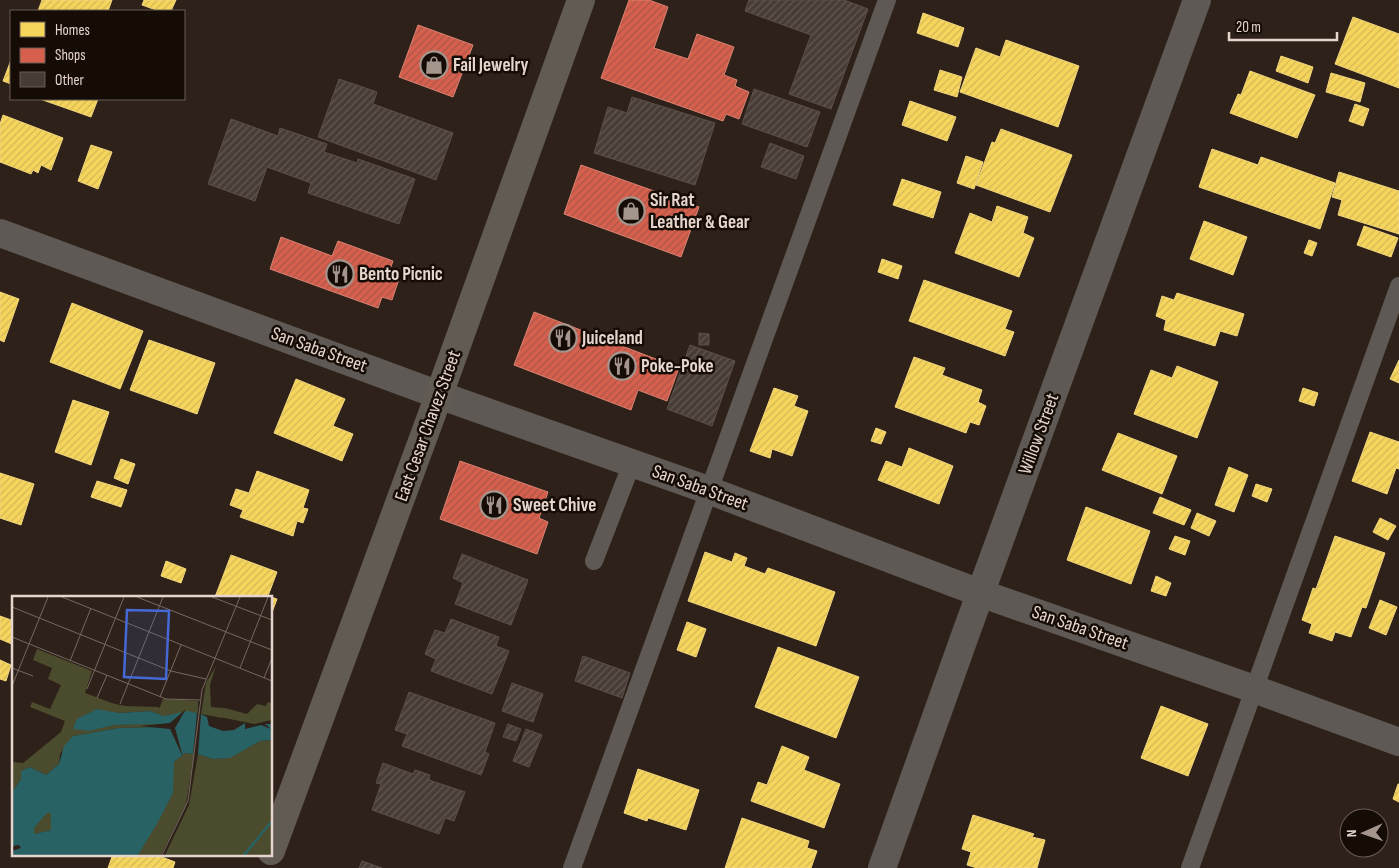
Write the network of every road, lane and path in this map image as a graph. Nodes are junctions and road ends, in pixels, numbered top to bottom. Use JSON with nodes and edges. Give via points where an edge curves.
{"nodes":[{"id":1,"x":581,"y":0,"type":"edge"},
{"id":2,"x":887,"y":0,"type":"edge"},
{"id":3,"x":1197,"y":0,"type":"edge"},
{"id":4,"x":0,"y":234,"type":"edge"},
{"id":5,"x":1399,"y":286,"type":"edge"},
{"id":6,"x":440,"y":395,"type":"junction"},
{"id":7,"x":632,"y":464,"type":"junction"},
{"id":8,"x":708,"y":490,"type":"junction"},
{"id":9,"x":594,"y":562,"type":"dead end"},
{"id":10,"x":980,"y":593,"type":"junction"},
{"id":11,"x":1254,"y":689,"type":"junction"},
{"id":12,"x":1399,"y":742,"type":"edge"},
{"id":13,"x":272,"y":849,"type":"edge"},
{"id":14,"x":270,"y":856,"type":"edge"},
{"id":15,"x":265,"y":868,"type":"edge"},
{"id":16,"x":572,"y":868,"type":"edge"},
{"id":17,"x":882,"y":868,"type":"edge"},
{"id":18,"x":1190,"y":868,"type":"edge"}],
"edges":[{"from":1,"to":6,"type":"main road","name":"East Cesar Chavez Street"},
{"from":2,"to":8,"type":"lane"},
{"from":3,"to":10,"type":"street","name":"Willow Street"},
{"from":4,"to":6,"type":"street","name":"San Saba Street"},
{"from":5,"to":11,"type":"lane"},
{"from":6,"to":7,"type":"street","name":"San Saba Street"},
{"from":6,"to":13,"type":"main road","name":"East Cesar Chavez Street"},
{"from":7,"to":8,"type":"street","name":"San Saba Street"},
{"from":7,"to":9,"type":"lane"},
{"from":8,"to":10,"type":"street","name":"San Saba Street"},
{"from":8,"to":16,"type":"lane"},
{"from":10,"to":11,"type":"street","name":"San Saba Street"},
{"from":10,"to":17,"type":"street","name":"Willow Street"},
{"from":11,"to":12,"type":"street","name":"San Saba Street"},
{"from":11,"to":18,"type":"lane"},
{"from":14,"to":15,"type":"main road","name":"East Cesar Chavez Street"}]}
